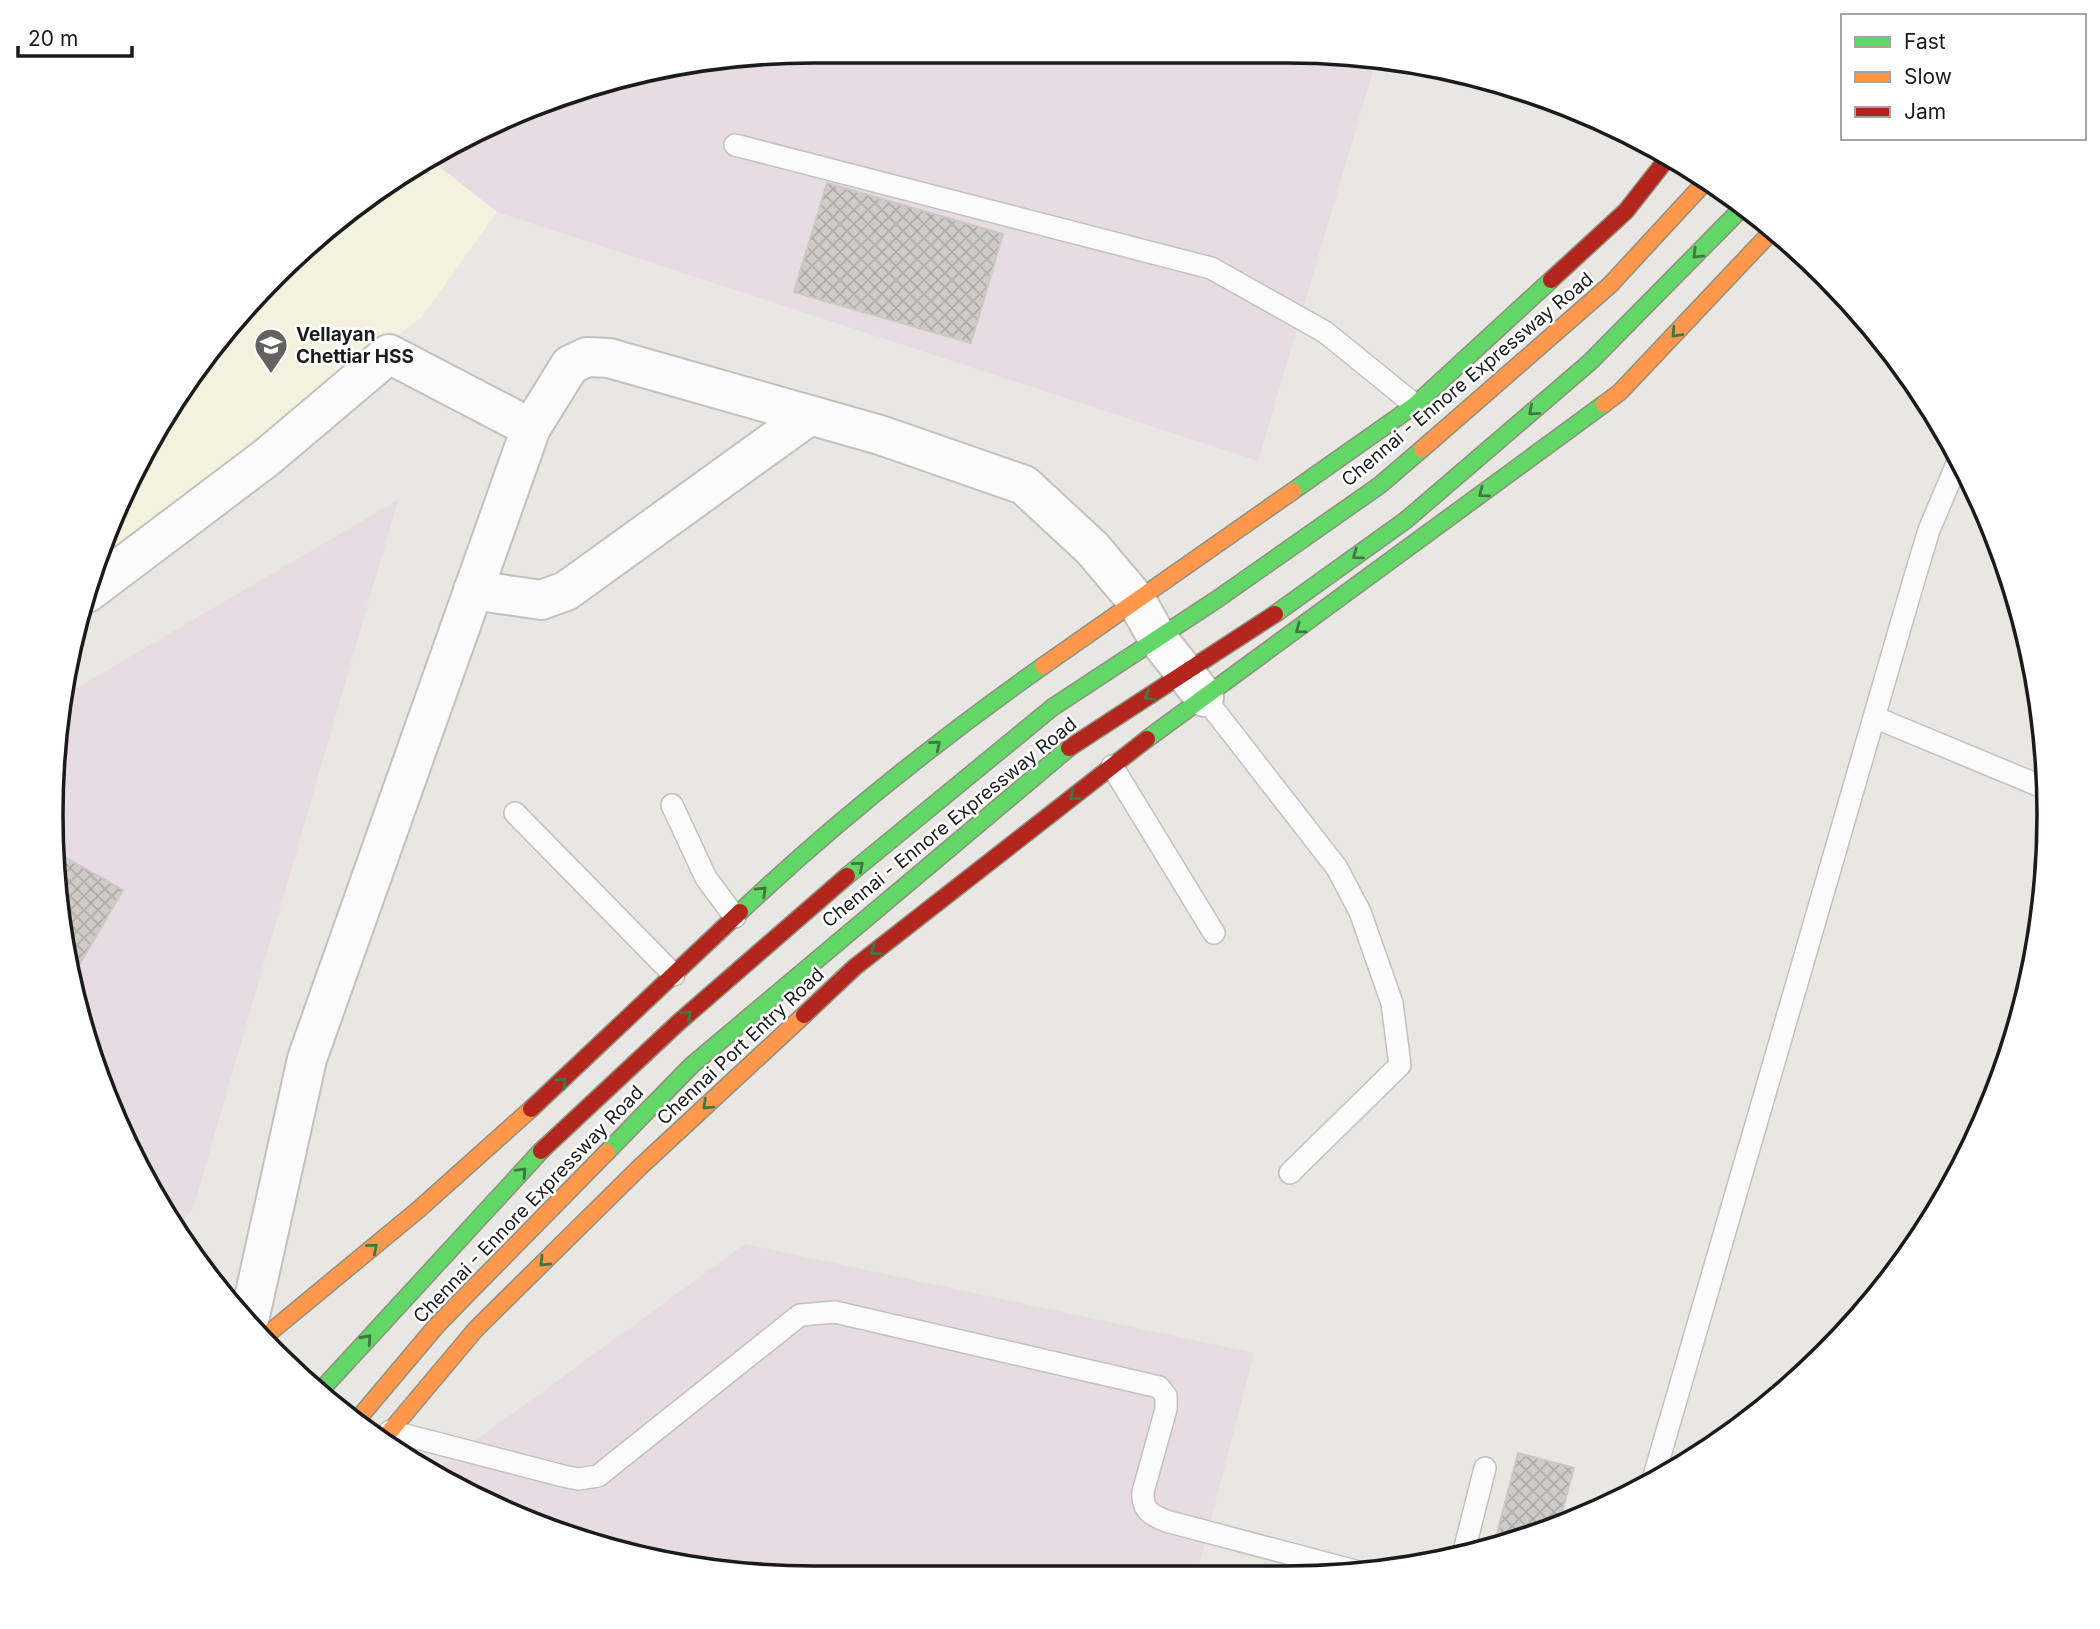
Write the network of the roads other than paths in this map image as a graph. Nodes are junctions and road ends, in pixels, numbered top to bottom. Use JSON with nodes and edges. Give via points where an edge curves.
{"nodes":[{"id":1,"x":735,"y":145,"type":"dead end"},
{"id":2,"x":1662,"y":165,"type":"edge"},
{"id":3,"x":1700,"y":188,"type":"edge"},
{"id":4,"x":1737,"y":214,"type":"edge"},
{"id":5,"x":1766,"y":237,"type":"edge"},
{"id":6,"x":1415,"y":405,"type":"junction"},
{"id":7,"x":810,"y":415,"type":"junction"},
{"id":8,"x":531,"y":428,"type":"junction"},
{"id":9,"x":1953,"y":472,"type":"edge"},
{"id":10,"x":100,"y":583,"type":"edge"},
{"id":11,"x":473,"y":590,"type":"junction"},
{"id":12,"x":1136,"y":600,"type":"junction"},
{"id":13,"x":1158,"y":639,"type":"junction"},
{"id":14,"x":1195,"y":685,"type":"junction"},
{"id":15,"x":1874,"y":717,"type":"junction"},
{"id":16,"x":1112,"y":766,"type":"junction"},
{"id":17,"x":2036,"y":784,"type":"edge"},
{"id":18,"x":672,"y":805,"type":"dead end"},
{"id":19,"x":515,"y":813,"type":"dead end"},
{"id":20,"x":735,"y":917,"type":"junction"},
{"id":21,"x":1214,"y":933,"type":"dead end"},
{"id":22,"x":674,"y":975,"type":"junction"},
{"id":23,"x":1290,"y":1173,"type":"dead end"},
{"id":24,"x":251,"y":1312,"type":"edge"},
{"id":25,"x":270,"y":1332,"type":"edge"},
{"id":26,"x":326,"y":1386,"type":"edge"},
{"id":27,"x":361,"y":1414,"type":"edge"},
{"id":28,"x":389,"y":1433,"type":"edge"},
{"id":29,"x":398,"y":1440,"type":"edge"},
{"id":30,"x":1657,"y":1467,"type":"edge"},
{"id":31,"x":1485,"y":1468,"type":"dead end"},
{"id":32,"x":1466,"y":1544,"type":"edge"},
{"id":33,"x":1330,"y":1564,"type":"edge"}],
"edges":[{"from":1,"to":6,"type":"lane","via":[[1211,268],[1325,332]]},
{"from":2,"to":6,"type":"street","via":[[1626,211]]},
{"from":3,"to":13,"type":"street","name":"Chennai - Ennore Expressway Road","via":[[1610,285],[1380,485]]},
{"from":4,"to":14,"type":"street","name":"Chennai - Ennore Expressway Road","one_way":true,"via":[[1590,362],[1406,520],[1248,633]]},
{"from":5,"to":14,"type":"street","one_way":true,"via":[[1620,392],[1304,626]]},
{"from":6,"to":12,"type":"street"},
{"from":7,"to":8,"type":"street","via":[[609,358],[587,357],[569,365]]},
{"from":7,"to":11,"type":"street","via":[[566,591],[541,600]]},
{"from":7,"to":12,"type":"street","via":[[1024,485],[1092,548]]},
{"from":8,"to":10,"type":"street","via":[[389,354],[266,458]]},
{"from":8,"to":11,"type":"street"},
{"from":9,"to":15,"type":"lane","via":[[1928,530]]},
{"from":11,"to":24,"type":"street","via":[[307,1059]]},
{"from":12,"to":13,"type":"street"},
{"from":20,"to":12,"type":"street","one_way":true,"via":[[958,726]]},
{"from":13,"to":14,"type":"street"},
{"from":26,"to":13,"type":"street","name":"Chennai - Ennore Expressway Road","one_way":true,"via":[[539,1153],[679,1022],[868,858],[1053,707]]},
{"from":14,"to":16,"type":"street","name":"Chennai Port Entry Road","via":[[1166,724]]},
{"from":14,"to":23,"type":"lane","via":[[1337,868],[1360,912],[1392,1003],[1400,1065]]},
{"from":14,"to":27,"type":"street","name":"Chennai - Ennore Expressway Road","one_way":true,"via":[[1074,744],[692,1065],[438,1324]]},
{"from":15,"to":17,"type":"lane"},
{"from":15,"to":30,"type":"lane"},
{"from":16,"to":21,"type":"lane"},
{"from":16,"to":28,"type":"street","name":"Chennai Port Entry Road","one_way":true,"via":[[855,967],[640,1167],[476,1329]]},
{"from":18,"to":20,"type":"lane","via":[[706,878]]},
{"from":19,"to":22,"type":"lane"},
{"from":20,"to":22,"type":"street"},
{"from":25,"to":22,"type":"street","one_way":true,"via":[[418,1210]]},
{"from":29,"to":33,"type":"lane","via":[[578,1479],[598,1476],[800,1315],[835,1312],[1159,1387],[1166,1402],[1143,1492],[1148,1512],[1166,1521]]},
{"from":31,"to":32,"type":"lane"}]}
